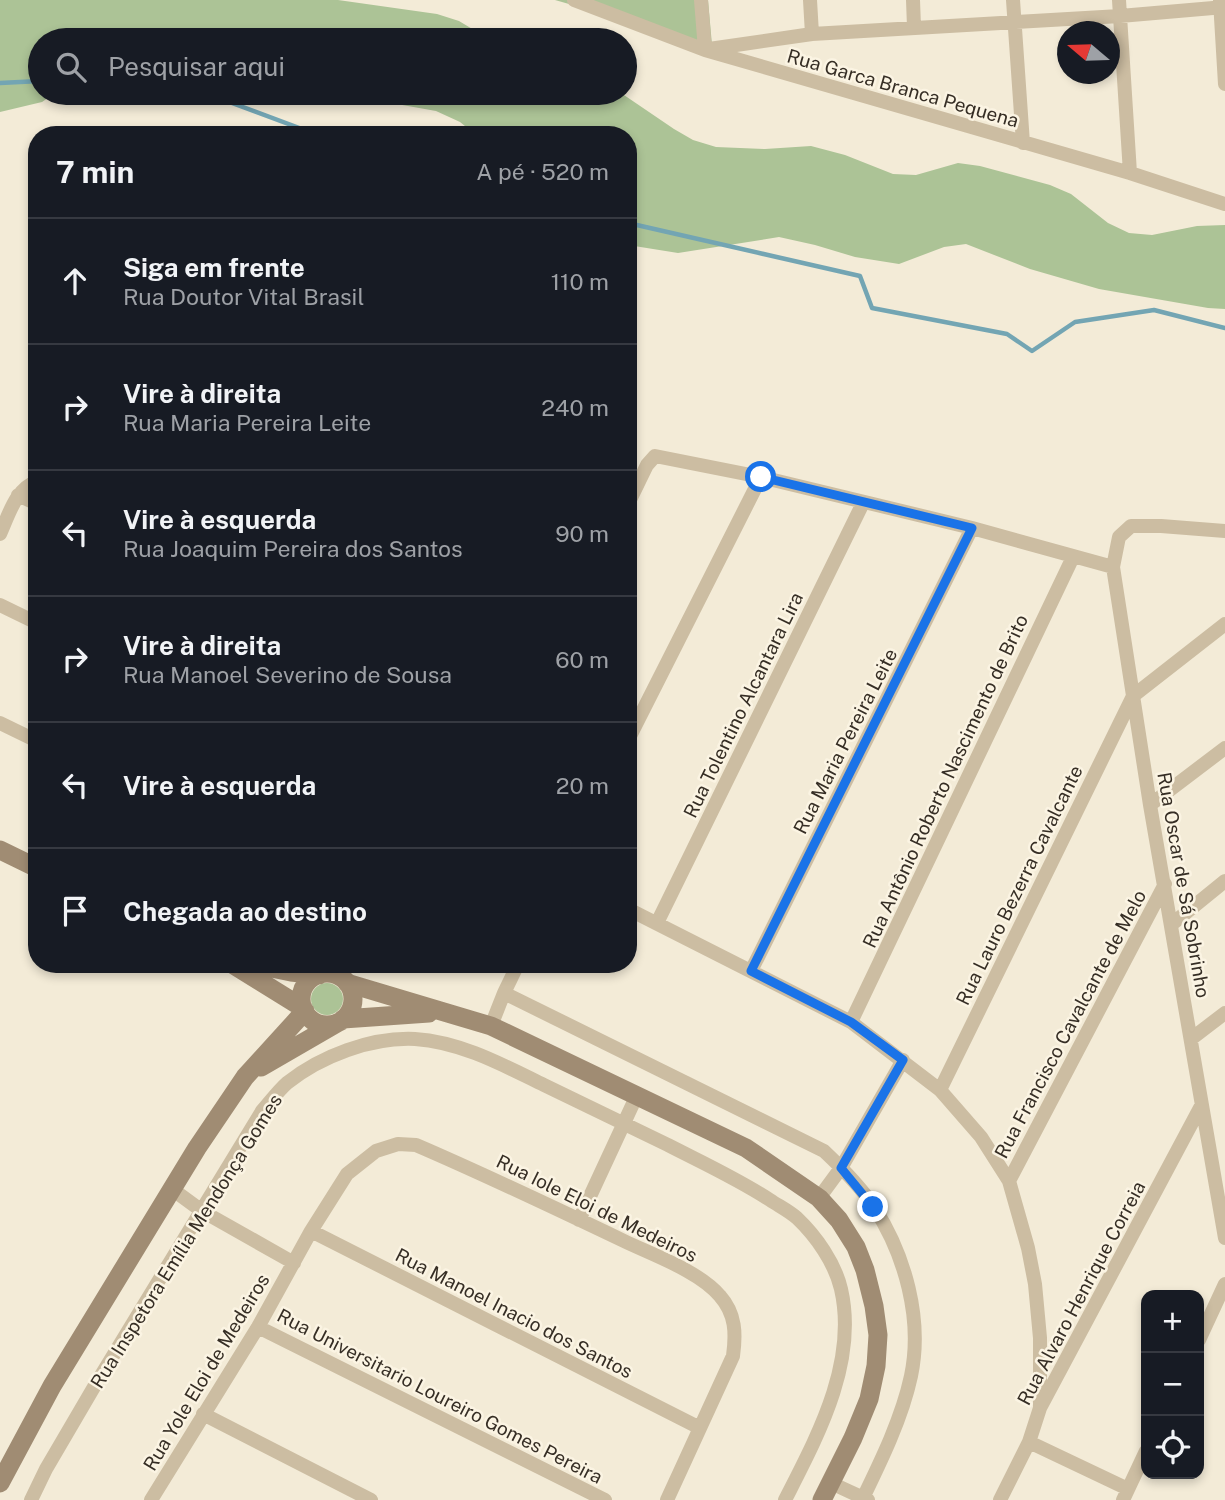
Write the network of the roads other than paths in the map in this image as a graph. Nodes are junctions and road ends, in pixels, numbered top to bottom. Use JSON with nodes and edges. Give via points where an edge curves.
{"nodes":[{"id":1,"x":574,"y":0,"type":"edge"},
{"id":2,"x":701,"y":0,"type":"edge"},
{"id":3,"x":810,"y":0,"type":"edge"},
{"id":4,"x":913,"y":0,"type":"edge"},
{"id":5,"x":1013,"y":0,"type":"edge"},
{"id":6,"x":1119,"y":0,"type":"edge"},
{"id":7,"x":1222,"y":5,"type":"edge"},
{"id":8,"x":1120,"y":16,"type":"junction"},
{"id":9,"x":1014,"y":23,"type":"junction"},
{"id":10,"x":914,"y":27,"type":"junction"},
{"id":11,"x":812,"y":34,"type":"junction"},
{"id":12,"x":705,"y":50,"type":"junction"},
{"id":13,"x":1225,"y":84,"type":"edge"},
{"id":14,"x":1023,"y":143,"type":"junction"},
{"id":15,"x":1130,"y":173,"type":"junction"},
{"id":16,"x":1225,"y":204,"type":"edge"},
{"id":17,"x":761,"y":477,"type":"junction"},
{"id":18,"x":637,"y":486,"type":"edge"},
{"id":19,"x":28,"y":487,"type":"edge"},
{"id":20,"x":18,"y":495,"type":"junction"},
{"id":21,"x":28,"y":500,"type":"edge"},
{"id":22,"x":863,"y":503,"type":"junction"},
{"id":23,"x":972,"y":528,"type":"junction"},
{"id":24,"x":1225,"y":531,"type":"edge"},
{"id":25,"x":0,"y":534,"type":"edge"},
{"id":26,"x":1073,"y":557,"type":"junction"},
{"id":27,"x":1113,"y":567,"type":"junction"},
{"id":28,"x":0,"y":605,"type":"edge"},
{"id":29,"x":28,"y":619,"type":"edge"},
{"id":30,"x":1225,"y":624,"type":"edge"},
{"id":31,"x":1133,"y":696,"type":"junction"},
{"id":32,"x":637,"y":722,"type":"edge"},
{"id":33,"x":0,"y":723,"type":"edge"},
{"id":34,"x":28,"y":737,"type":"edge"},
{"id":35,"x":1225,"y":748,"type":"edge"},
{"id":36,"x":1150,"y":805,"type":"junction"},
{"id":37,"x":0,"y":850,"type":"edge"},
{"id":38,"x":28,"y":864,"type":"edge"},
{"id":39,"x":1225,"y":881,"type":"edge"},
{"id":40,"x":1165,"y":884,"type":"junction"},
{"id":41,"x":637,"y":913,"type":"edge"},
{"id":42,"x":657,"y":923,"type":"junction"},
{"id":43,"x":1172,"y":924,"type":"junction"},
{"id":44,"x":751,"y":971,"type":"junction"},
{"id":45,"x":252,"y":973,"type":"edge"},
{"id":46,"x":300,"y":973,"type":"edge"},
{"id":47,"x":514,"y":973,"type":"edge"},
{"id":48,"x":319,"y":975,"type":"junction"},
{"id":49,"x":347,"y":983,"type":"junction"},
{"id":50,"x":504,"y":993,"type":"junction"},
{"id":51,"x":304,"y":1010,"type":"junction"},
{"id":52,"x":440,"y":1012,"type":"junction"},
{"id":53,"x":1225,"y":1013,"type":"edge"},
{"id":54,"x":340,"y":1021,"type":"junction"},
{"id":55,"x":851,"y":1022,"type":"junction"},
{"id":56,"x":491,"y":1026,"type":"junction"},
{"id":57,"x":1191,"y":1039,"type":"junction"},
{"id":58,"x":903,"y":1060,"type":"junction"},
{"id":59,"x":245,"y":1077,"type":"junction"},
{"id":60,"x":940,"y":1090,"type":"junction"},
{"id":61,"x":637,"y":1095,"type":"junction"},
{"id":62,"x":1201,"y":1106,"type":"junction"},
{"id":63,"x":623,"y":1123,"type":"junction"},
{"id":64,"x":1219,"y":1158,"type":"edge"},
{"id":65,"x":841,"y":1168,"type":"junction"},
{"id":66,"x":1009,"y":1181,"type":"junction"},
{"id":67,"x":172,"y":1189,"type":"junction"},
{"id":68,"x":819,"y":1198,"type":"junction"},
{"id":69,"x":202,"y":1210,"type":"junction"},
{"id":70,"x":579,"y":1220,"type":"junction"},
{"id":71,"x":312,"y":1231,"type":"junction"},
{"id":72,"x":1225,"y":1238,"type":"edge"},
{"id":73,"x":294,"y":1263,"type":"junction"},
{"id":74,"x":1225,"y":1284,"type":"edge"},
{"id":75,"x":258,"y":1326,"type":"junction"},
{"id":76,"x":1204,"y":1329,"type":"edge"},
{"id":77,"x":1040,"y":1408,"type":"junction"},
{"id":78,"x":203,"y":1414,"type":"junction"},
{"id":79,"x":700,"y":1428,"type":"junction"},
{"id":80,"x":1029,"y":1442,"type":"junction"},
{"id":81,"x":1141,"y":1462,"type":"edge"},
{"id":82,"x":0,"y":1482,"type":"edge"},
{"id":83,"x":826,"y":1491,"type":"edge"},
{"id":84,"x":1126,"y":1495,"type":"edge"},
{"id":85,"x":864,"y":1499,"type":"edge"},
{"id":86,"x":32,"y":1500,"type":"edge"},
{"id":87,"x":151,"y":1500,"type":"edge"},
{"id":88,"x":371,"y":1500,"type":"edge"},
{"id":89,"x":605,"y":1500,"type":"edge"},
{"id":90,"x":667,"y":1500,"type":"edge"},
{"id":91,"x":785,"y":1500,"type":"edge"},
{"id":92,"x":1000,"y":1500,"type":"edge"}],
"edges":[{"from":1,"to":12,"type":"street","name":"Rua Garca Branca Pequena"},
{"from":2,"to":12,"type":"street"},
{"from":3,"to":11,"type":"street"},
{"from":4,"to":10,"type":"street"},
{"from":5,"to":9,"type":"street"},
{"from":6,"to":8,"type":"street"},
{"from":7,"to":8,"type":"street"},
{"from":7,"to":13,"type":"street"},
{"from":8,"to":9,"type":"street"},
{"from":8,"to":15,"type":"street"},
{"from":9,"to":10,"type":"street"},
{"from":9,"to":14,"type":"street"},
{"from":10,"to":11,"type":"street"},
{"from":11,"to":12,"type":"street"},
{"from":12,"to":14,"type":"street","name":"Rua Garca Branca Pequena"},
{"from":14,"to":15,"type":"street","name":"Rua Garca Branca Pequena"},
{"from":15,"to":16,"type":"street","name":"Rua Garca Branca Pequena"},
{"from":17,"to":18,"type":"street","via":[[655,456]]},
{"from":17,"to":22,"type":"street"},
{"from":17,"to":32,"type":"street"},
{"from":19,"to":20,"type":"street"},
{"from":20,"to":21,"type":"street"},
{"from":20,"to":25,"type":"street"},
{"from":22,"to":23,"type":"street"},
{"from":22,"to":42,"type":"street","name":"Rua Tolentino Alcantara Lira"},
{"from":23,"to":26,"type":"street"},
{"from":23,"to":44,"type":"street","name":"Rua Maria Pereira Leite"},
{"from":24,"to":27,"type":"street","name":"Rua Oscar de Sá Sobrinho","via":[[1131,526],[1119,537]]},
{"from":26,"to":27,"type":"street"},
{"from":26,"to":55,"type":"street","name":"Rua Antônio Roberto Nascimento de Brito"},
{"from":27,"to":31,"type":"street","name":"Rua Oscar de Sá Sobrinho"},
{"from":28,"to":29,"type":"street"},
{"from":30,"to":31,"type":"street"},
{"from":31,"to":36,"type":"street","name":"Rua Oscar de Sá Sobrinho"},
{"from":31,"to":60,"type":"street","name":"Rua Lauro Bezerra Cavalcante"},
{"from":33,"to":34,"type":"street"},
{"from":35,"to":36,"type":"street"},
{"from":36,"to":40,"type":"street","name":"Rua Oscar de Sá Sobrinho"},
{"from":37,"to":38,"type":"main road"},
{"from":39,"to":43,"type":"street"},
{"from":40,"to":43,"type":"street","name":"Rua Oscar de Sá Sobrinho"},
{"from":40,"to":66,"type":"street","name":"Rua Francisco Cavalcante de Melo"},
{"from":41,"to":42,"type":"street"},
{"from":42,"to":44,"type":"street"},
{"from":43,"to":57,"type":"street","name":"Rua Oscar de Sá Sobrinho"},
{"from":44,"to":55,"type":"street"},
{"from":45,"to":51,"type":"main road"},
{"from":46,"to":48,"type":"main road"},
{"from":47,"to":50,"type":"street"},
{"from":48,"to":49,"type":"main road","via":[[335,974]]},
{"from":48,"to":51,"type":"main road","via":[[304,988]]},
{"from":49,"to":52,"type":"main road","name":"Rua Inspetora Emília Mendonça Gomes"},
{"from":49,"to":54,"type":"main road","via":[[353,1002]]},
{"from":50,"to":56,"type":"street"},
{"from":50,"to":65,"type":"street","via":[[824,1151]]},
{"from":51,"to":54,"type":"main road","via":[[316,1022]]},
{"from":51,"to":59,"type":"main road","name":"Rua Inspetora Emília Mendonça Gomes"},
{"from":52,"to":54,"type":"main road","name":"Rua Inspetora Emília Mendonça Gomes"},
{"from":52,"to":56,"type":"main road","name":"Rua Inspetora Emília Mendonça Gomes"},
{"from":53,"to":57,"type":"street"},
{"from":54,"to":59,"type":"main road","name":"Rua Inspetora Emília Mendonça Gomes"},
{"from":55,"to":58,"type":"street"},
{"from":56,"to":61,"type":"main road","name":"Rua Inspetora Emília Mendonça Gomes"},
{"from":57,"to":62,"type":"street","name":"Rua Oscar de Sá Sobrinho"},
{"from":58,"to":60,"type":"street"},
{"from":58,"to":65,"type":"street"},
{"from":59,"to":67,"type":"main road","name":"Rua Inspetora Emília Mendonça Gomes"},
{"from":60,"to":66,"type":"street","via":[[981,1137]]},
{"from":61,"to":63,"type":"street"},
{"from":61,"to":68,"type":"main road","name":"Rua Inspetora Emília Mendonça Gomes","via":[[746,1148]]},
{"from":62,"to":64,"type":"street","name":"Rua Oscar de Sá Sobrinho"},
{"from":62,"to":77,"type":"street","name":"Rua Alvaro Henrique Correia"},
{"from":63,"to":69,"type":"street","name":"Rua Inspetora Emília Mendonça Gomes","via":[[454,1046],[412,1039],[376,1043],[310,1066],[284,1085],[262,1111]]},
{"from":63,"to":70,"type":"street"},
{"from":63,"to":91,"type":"street","name":"Rua Inspetora Emília Mendonça Gomes","via":[[745,1184],[796,1217],[830,1260],[841,1289],[842,1351],[832,1398]]},
{"from":64,"to":72,"type":"street","name":"Rua Oscar de Sá Sobrinho"},
{"from":65,"to":68,"type":"street"},
{"from":65,"to":85,"type":"street","via":[[873,1207],[892,1242],[913,1310],[914,1352],[903,1406]]},
{"from":66,"to":77,"type":"street","via":[[1035,1284]]},
{"from":67,"to":69,"type":"street"},
{"from":67,"to":82,"type":"main road","name":"Rua Inspetora Emília Mendonça Gomes","via":[[52,1386]]},
{"from":68,"to":83,"type":"main road","name":"Rua Inspetora Emília Mendonça Gomes","via":[[856,1247],[878,1335],[869,1399]]},
{"from":69,"to":73,"type":"street"},
{"from":69,"to":86,"type":"street","name":"Rua Inspetora Emília Mendonça Gomes","via":[[94,1387]]},
{"from":70,"to":71,"type":"street","name":"Rua Iole Eloi de Medeiros","via":[[416,1145],[398,1144],[376,1151],[347,1174]]},
{"from":70,"to":79,"type":"street","name":"Rua Iole Eloi de Medeiros","via":[[707,1283],[729,1310],[737,1332],[733,1356]]},
{"from":71,"to":73,"type":"street","name":"Rua Iole Eloi de Medeiros"},
{"from":71,"to":79,"type":"street","name":"Rua Manoel Inacio dos Santos"},
{"from":73,"to":75,"type":"street","name":"Rua Yole Eloi de Medeiros"},
{"from":74,"to":76,"type":"street"},
{"from":75,"to":78,"type":"street","name":"Rua Yole Eloi de Medeiros"},
{"from":75,"to":89,"type":"street","name":"Rua Universitario Loureiro Gomes Pereira"},
{"from":77,"to":80,"type":"street","name":"Rua Alvaro Henrique Correia"},
{"from":78,"to":87,"type":"street","name":"Rua Yole Eloi de Medeiros"},
{"from":78,"to":88,"type":"street"},
{"from":79,"to":90,"type":"street","name":"Rua Iole Eloi de Medeiros"},
{"from":80,"to":84,"type":"street"},
{"from":80,"to":92,"type":"street","name":"Rua Alvaro Henrique Correia"},
{"from":81,"to":84,"type":"street"},
{"from":83,"to":85,"type":"street"}]}
